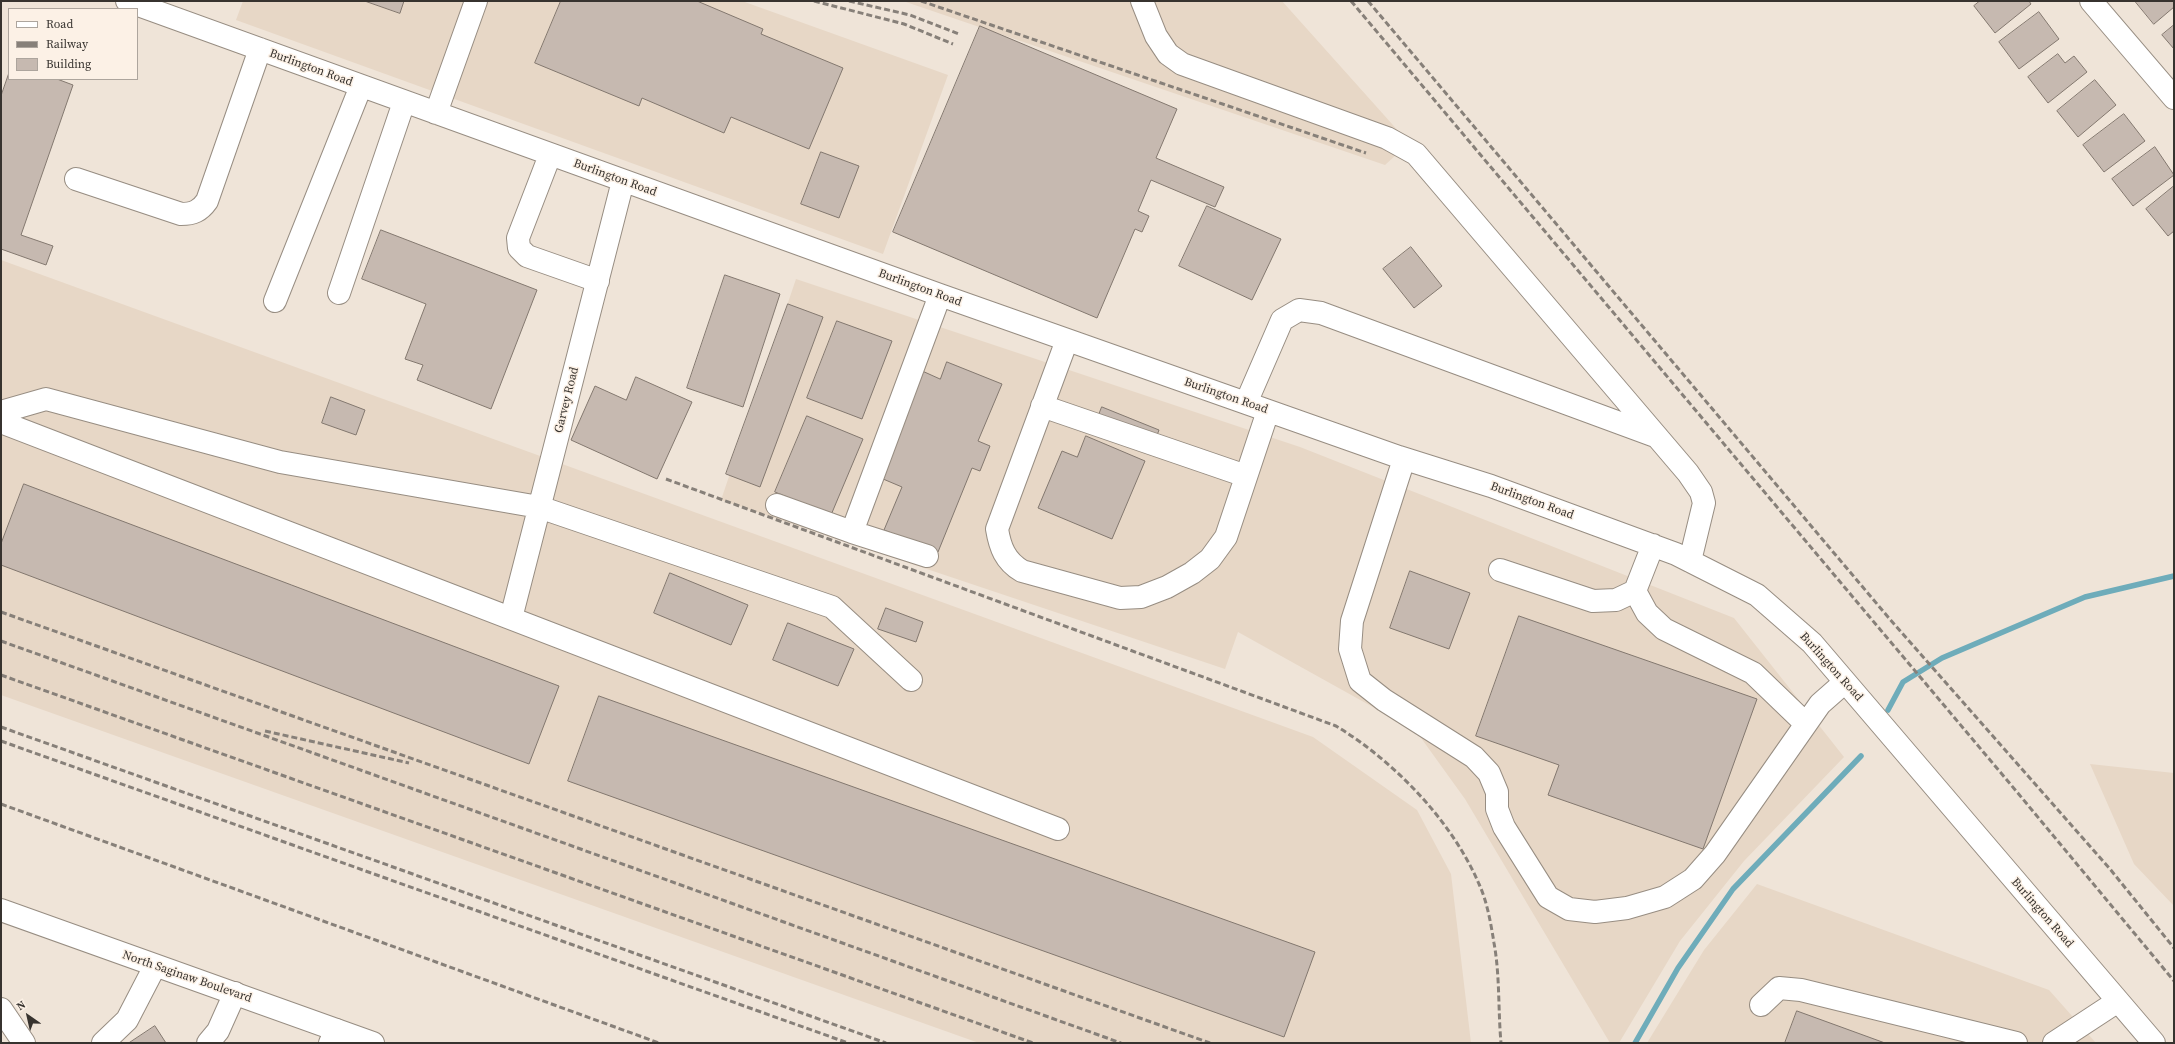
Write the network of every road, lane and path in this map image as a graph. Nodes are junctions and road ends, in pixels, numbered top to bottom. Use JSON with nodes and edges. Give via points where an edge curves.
{"nodes":[{"id":1,"x":127,"y":1,"type":"edge"},
{"id":2,"x":476,"y":1,"type":"edge"},
{"id":3,"x":1142,"y":1,"type":"edge"},
{"id":4,"x":2091,"y":1,"type":"edge"},
{"id":5,"x":260,"y":49,"type":"junction"},
{"id":6,"x":361,"y":86,"type":"junction"},
{"id":7,"x":2174,"y":98,"type":"edge"},
{"id":8,"x":404,"y":102,"type":"junction"},
{"id":9,"x":436,"y":114,"type":"junction"},
{"id":10,"x":550,"y":155,"type":"junction"},
{"id":11,"x":76,"y":179,"type":"dead end"},
{"id":12,"x":623,"y":182,"type":"junction"},
{"id":13,"x":598,"y":281,"type":"junction"},
{"id":14,"x":339,"y":293,"type":"dead end"},
{"id":15,"x":940,"y":295,"type":"junction"},
{"id":16,"x":275,"y":301,"type":"dead end"},
{"id":17,"x":1067,"y":340,"type":"junction"},
{"id":18,"x":1246,"y":403,"type":"junction"},
{"id":19,"x":1042,"y":406,"type":"junction"},
{"id":20,"x":1268,"y":411,"type":"junction"},
{"id":21,"x":1,"y":412,"type":"edge"},
{"id":22,"x":1,"y":422,"type":"edge"},
{"id":23,"x":1657,"y":437,"type":"junction"},
{"id":24,"x":1404,"y":459,"type":"junction"},
{"id":25,"x":1246,"y":476,"type":"junction"},
{"id":26,"x":777,"y":505,"type":"dead end"},
{"id":27,"x":539,"y":507,"type":"junction"},
{"id":28,"x":852,"y":532,"type":"junction"},
{"id":29,"x":1653,"y":545,"type":"junction"},
{"id":30,"x":927,"y":556,"type":"dead end"},
{"id":31,"x":1690,"y":560,"type":"junction"},
{"id":32,"x":1500,"y":570,"type":"dead end"},
{"id":33,"x":1635,"y":591,"type":"junction"},
{"id":34,"x":511,"y":618,"type":"junction"},
{"id":35,"x":911,"y":680,"type":"dead end"},
{"id":36,"x":1845,"y":682,"type":"junction"},
{"id":37,"x":1806,"y":724,"type":"junction"},
{"id":38,"x":1058,"y":829,"type":"dead end"},
{"id":39,"x":1,"y":910,"type":"edge"},
{"id":40,"x":155,"y":966,"type":"junction"},
{"id":41,"x":235,"y":993,"type":"junction"},
{"id":42,"x":2118,"y":1001,"type":"junction"},
{"id":43,"x":1761,"y":1005,"type":"dead end"},
{"id":44,"x":1,"y":1008,"type":"edge"},
{"id":45,"x":333,"y":1036,"type":"edge"},
{"id":46,"x":24,"y":1043,"type":"edge"},
{"id":47,"x":103,"y":1043,"type":"edge"},
{"id":48,"x":208,"y":1043,"type":"edge"},
{"id":49,"x":373,"y":1043,"type":"edge"},
{"id":50,"x":2016,"y":1043,"type":"edge"},
{"id":51,"x":2054,"y":1043,"type":"edge"},
{"id":52,"x":2154,"y":1043,"type":"edge"}],
"edges":[{"from":1,"to":5,"type":"street","name":"Burlington Road"},
{"from":2,"to":9,"type":"street"},
{"from":3,"to":23,"type":"street","via":[[1156,36],[1168,54],[1182,64],[1387,138],[1416,154]]},
{"from":4,"to":7,"type":"street"},
{"from":5,"to":6,"type":"street","name":"Burlington Road"},
{"from":5,"to":11,"type":"street","via":[[207,201],[202,208],[196,212],[181,214]]},
{"from":6,"to":8,"type":"street","name":"Burlington Road"},
{"from":6,"to":16,"type":"street"},
{"from":8,"to":9,"type":"street","name":"Burlington Road"},
{"from":8,"to":14,"type":"street"},
{"from":9,"to":10,"type":"street","name":"Burlington Road"},
{"from":10,"to":12,"type":"street","name":"Burlington Road"},
{"from":10,"to":13,"type":"street","via":[[518,238],[519,248],[527,256]]},
{"from":12,"to":13,"type":"street","name":"Garvey Road"},
{"from":12,"to":15,"type":"street","name":"Burlington Road"},
{"from":13,"to":27,"type":"street","name":"Garvey Road"},
{"from":15,"to":17,"type":"street","name":"Burlington Road"},
{"from":15,"to":28,"type":"street"},
{"from":17,"to":18,"type":"street","name":"Burlington Road"},
{"from":17,"to":19,"type":"street"},
{"from":18,"to":20,"type":"street","name":"Burlington Road"},
{"from":18,"to":23,"type":"street","via":[[1282,320],[1299,310],[1321,312]]},
{"from":19,"to":25,"type":"street"},
{"from":19,"to":25,"type":"street","via":[[997,529],[1005,555],[1012,565],[1022,571],[1120,598],[1141,597],[1167,586],[1192,573],[1210,559],[1226,537]]},
{"from":20,"to":24,"type":"street","name":"Burlington Road"},
{"from":20,"to":25,"type":"street"},
{"from":21,"to":27,"type":"street","via":[[46,399],[280,462]]},
{"from":22,"to":34,"type":"street"},
{"from":23,"to":31,"type":"street","via":[[1688,473],[1701,492],[1704,503]]},
{"from":24,"to":29,"type":"street","name":"Burlington Road","via":[[1491,486]]},
{"from":24,"to":37,"type":"street","via":[[1352,621],[1350,649],[1360,681],[1384,700],[1474,758],[1489,773],[1497,792],[1497,809],[1504,827],[1548,897],[1569,909],[1595,912],[1627,908],[1665,897],[1693,878],[1715,854]]},
{"from":26,"to":28,"type":"street"},
{"from":27,"to":34,"type":"street","name":"Garvey Road"},
{"from":27,"to":35,"type":"street","via":[[832,607]]},
{"from":28,"to":30,"type":"street"},
{"from":29,"to":31,"type":"street","name":"Burlington Road"},
{"from":29,"to":33,"type":"street"},
{"from":31,"to":36,"type":"street","name":"Burlington Road","via":[[1757,595],[1812,643]]},
{"from":32,"to":33,"type":"street","via":[[1593,601],[1616,600]]},
{"from":33,"to":37,"type":"street","via":[[1648,612],[1664,629],[1753,673]]},
{"from":34,"to":38,"type":"street"},
{"from":36,"to":37,"type":"street","via":[[1820,704]]},
{"from":36,"to":42,"type":"street","name":"Burlington Road"},
{"from":39,"to":40,"type":"street","name":"North Saginaw Boulevard"},
{"from":40,"to":41,"type":"street","name":"North Saginaw Boulevard"},
{"from":40,"to":47,"type":"street","via":[[127,1020]]},
{"from":41,"to":45,"type":"street","name":"North Saginaw Boulevard"},
{"from":41,"to":48,"type":"street","via":[[218,1031]]},
{"from":42,"to":51,"type":"street"},
{"from":42,"to":52,"type":"street","name":"Burlington Road"},
{"from":43,"to":50,"type":"street","via":[[1779,988],[1801,990]]},
{"from":44,"to":46,"type":"street"},
{"from":45,"to":49,"type":"street","name":"North Saginaw Boulevard"}]}
